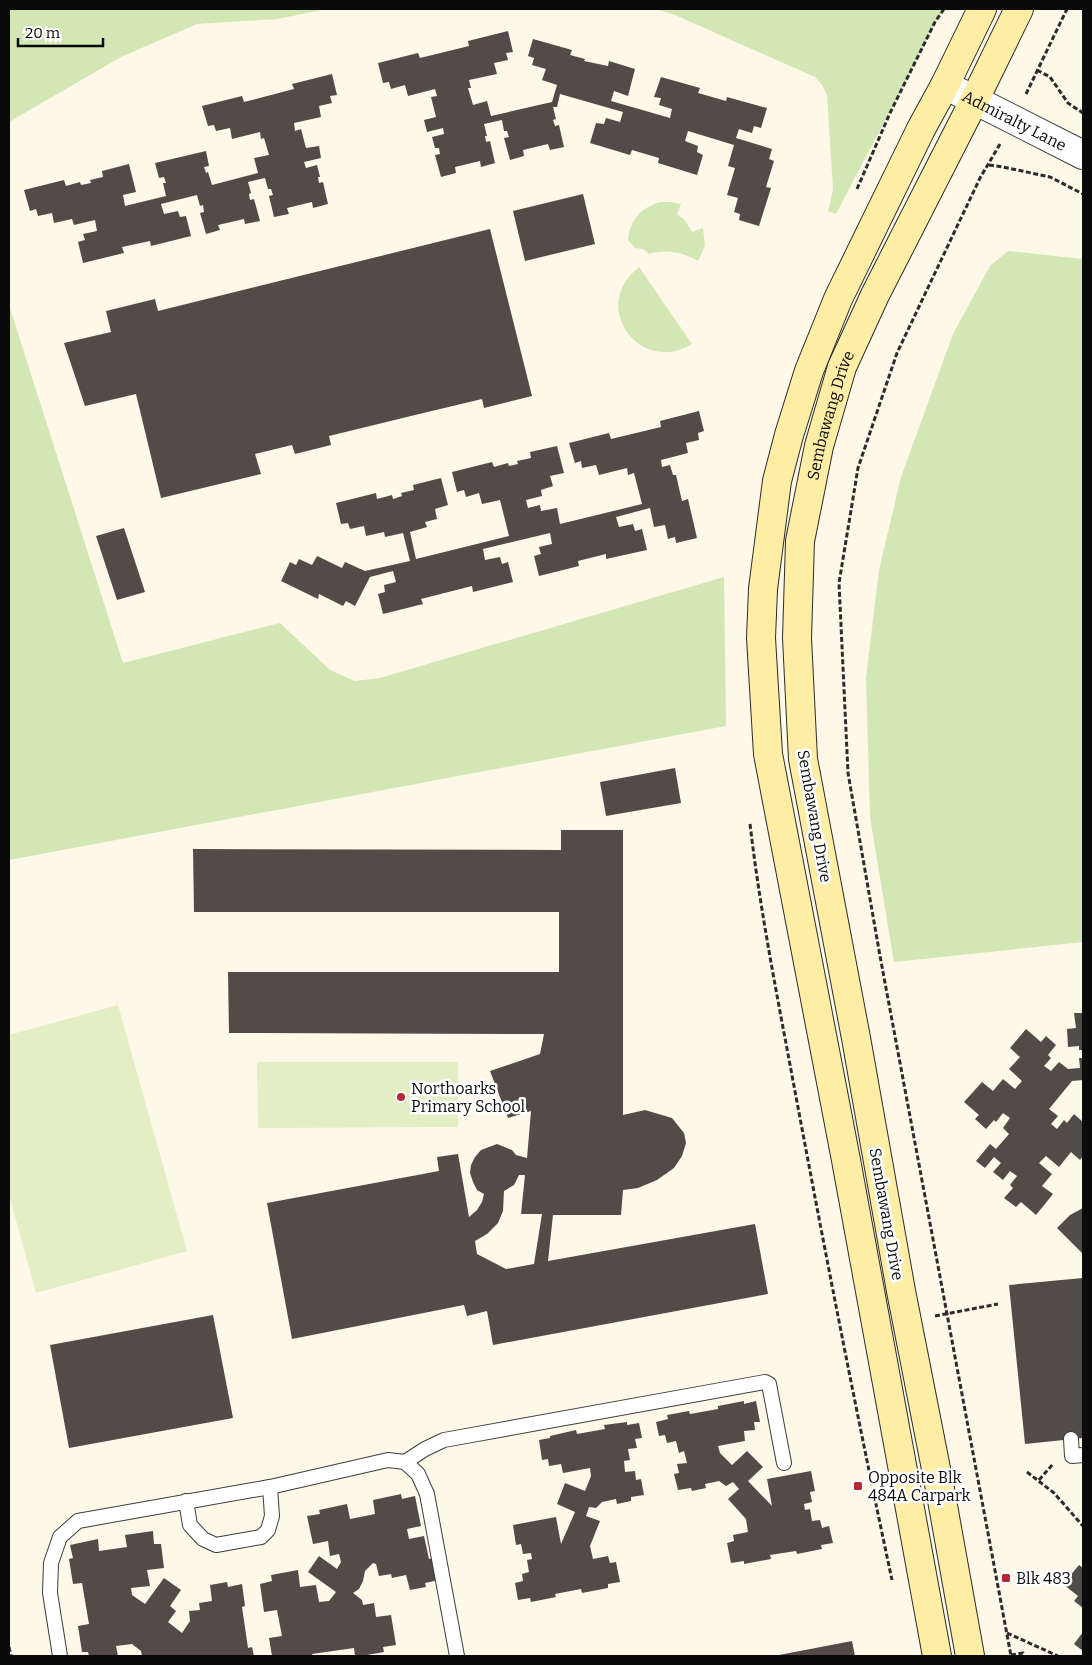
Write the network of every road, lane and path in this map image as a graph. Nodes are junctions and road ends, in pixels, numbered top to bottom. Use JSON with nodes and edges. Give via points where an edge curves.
{"nodes":[{"id":1,"x":944,"y":9,"type":"edge"},
{"id":2,"x":982,"y":9,"type":"edge"},
{"id":3,"x":1019,"y":9,"type":"edge"},
{"id":4,"x":1067,"y":9,"type":"edge"},
{"id":5,"x":945,"y":85,"type":"junction"},
{"id":6,"x":975,"y":99,"type":"junction"},
{"id":7,"x":890,"y":113,"type":"dead end"},
{"id":8,"x":1083,"y":113,"type":"edge"},
{"id":9,"x":1083,"y":155,"type":"edge"},
{"id":10,"x":1083,"y":194,"type":"edge"},
{"id":11,"x":998,"y":1304,"type":"dead end"},
{"id":12,"x":947,"y":1314,"type":"junction"},
{"id":13,"x":1071,"y":1439,"type":"dead end"},
{"id":14,"x":1083,"y":1455,"type":"edge"},
{"id":15,"x":405,"y":1462,"type":"junction"},
{"id":16,"x":784,"y":1463,"type":"dead end"},
{"id":17,"x":1027,"y":1472,"type":"dead end"},
{"id":18,"x":270,"y":1487,"type":"junction"},
{"id":19,"x":186,"y":1501,"type":"junction"},
{"id":20,"x":1083,"y":1526,"type":"edge"},
{"id":21,"x":1007,"y":1633,"type":"junction"},
{"id":22,"x":9,"y":1647,"type":"edge"},
{"id":23,"x":11,"y":1656,"type":"edge"},
{"id":24,"x":60,"y":1656,"type":"edge"},
{"id":25,"x":457,"y":1656,"type":"edge"},
{"id":26,"x":937,"y":1656,"type":"edge"},
{"id":27,"x":970,"y":1656,"type":"edge"},
{"id":28,"x":1011,"y":1656,"type":"edge"},
{"id":29,"x":1024,"y":1656,"type":"edge"},
{"id":30,"x":1058,"y":1656,"type":"edge"}],
"edges":[{"from":1,"to":7,"type":"path"},
{"from":2,"to":5,"type":"main road","name":"Sembawang Drive"},
{"from":3,"to":6,"type":"main road","name":"Sembawang Drive"},
{"from":4,"to":8,"type":"path","via":[[1037,70],[1050,77],[1068,103]]},
{"from":5,"to":6,"type":"street","name":"Admiralty Lane"},
{"from":5,"to":26,"type":"main road","name":"Sembawang Drive","via":[[838,299],[809,371],[777,481],[761,638],[768,754]]},
{"from":6,"to":9,"type":"street","name":"Admiralty Lane"},
{"from":6,"to":27,"type":"main road","name":"Sembawang Drive","via":[[842,367],[820,446],[800,541],[797,638],[803,759]]},
{"from":10,"to":12,"type":"path","via":[[1050,177],[1003,167],[989,165],[980,178],[897,352],[858,468],[839,582],[848,773]]},
{"from":11,"to":12,"type":"path"},
{"from":12,"to":21,"type":"path"},
{"from":13,"to":14,"type":"lane","via":[[1072,1456]]},
{"from":15,"to":16,"type":"lane","via":[[444,1440],[767,1382]]},
{"from":15,"to":18,"type":"lane","via":[[388,1460]]},
{"from":15,"to":25,"type":"lane","via":[[418,1474],[427,1494]]},
{"from":17,"to":20,"type":"path","via":[[1054,1493]]},
{"from":18,"to":19,"type":"lane"},
{"from":18,"to":19,"type":"lane","via":[[272,1516],[268,1530],[261,1537],[216,1544],[203,1539],[190,1525]]},
{"from":19,"to":24,"type":"lane","via":[[78,1521],[60,1536],[52,1563],[50,1593]]},
{"from":21,"to":28,"type":"path"},
{"from":21,"to":30,"type":"path"},
{"from":22,"to":23,"type":"path"},
{"from":28,"to":29,"type":"path","via":[[1023,1653]]}]}
